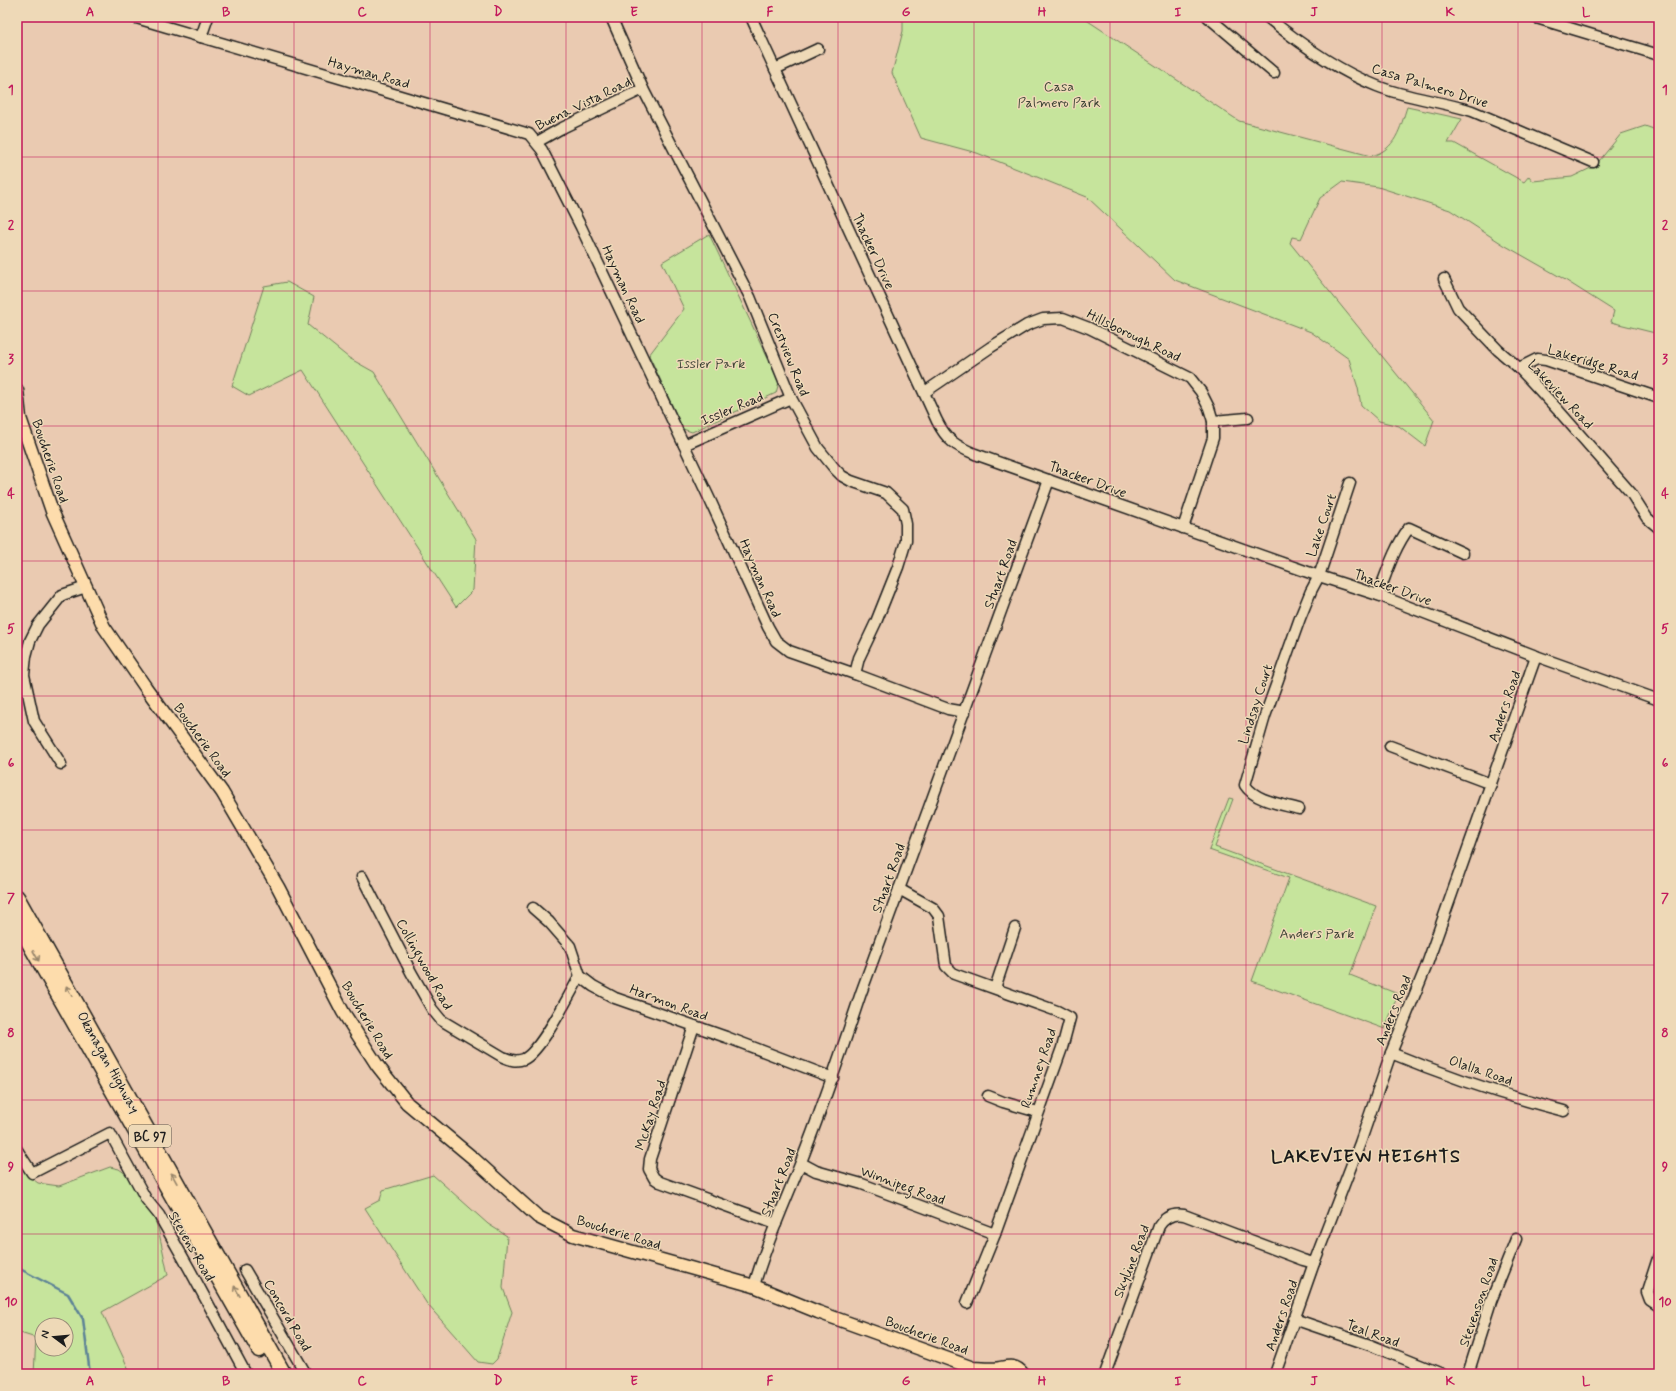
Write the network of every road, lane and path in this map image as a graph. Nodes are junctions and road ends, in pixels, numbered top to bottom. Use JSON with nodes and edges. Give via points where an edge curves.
{"nodes":[{"id":1,"x":133,"y":17,"type":"edge"},
{"id":2,"x":208,"y":17,"type":"edge"},
{"id":3,"x":611,"y":17,"type":"edge"},
{"id":4,"x":751,"y":17,"type":"edge"},
{"id":5,"x":1208,"y":17,"type":"edge"},
{"id":6,"x":1268,"y":17,"type":"edge"},
{"id":7,"x":1533,"y":17,"type":"edge"},
{"id":8,"x":200,"y":37,"type":"junction"},
{"id":9,"x":818,"y":49,"type":"dead end"},
{"id":10,"x":1659,"y":55,"type":"edge"},
{"id":11,"x":775,"y":69,"type":"junction"},
{"id":12,"x":1274,"y":73,"type":"dead end"},
{"id":13,"x":643,"y":89,"type":"junction"},
{"id":14,"x":537,"y":142,"type":"junction"},
{"id":15,"x":1593,"y":162,"type":"dead end"},
{"id":16,"x":1444,"y":279,"type":"dead end"},
{"id":17,"x":1519,"y":368,"type":"junction"},
{"id":18,"x":17,"y":390,"type":"edge"},
{"id":19,"x":925,"y":392,"type":"junction"},
{"id":20,"x":791,"y":398,"type":"junction"},
{"id":21,"x":1659,"y":398,"type":"edge"},
{"id":22,"x":1248,"y":418,"type":"dead end"},
{"id":23,"x":1213,"y":421,"type":"junction"},
{"id":24,"x":684,"y":445,"type":"junction"},
{"id":25,"x":1049,"y":480,"type":"junction"},
{"id":26,"x":1350,"y":483,"type":"dead end"},
{"id":27,"x":1184,"y":528,"type":"junction"},
{"id":28,"x":1659,"y":528,"type":"edge"},
{"id":29,"x":1463,"y":552,"type":"dead end"},
{"id":30,"x":1318,"y":576,"type":"junction"},
{"id":31,"x":86,"y":587,"type":"junction"},
{"id":32,"x":1378,"y":595,"type":"junction"},
{"id":33,"x":1536,"y":656,"type":"junction"},
{"id":34,"x":855,"y":674,"type":"junction"},
{"id":35,"x":1659,"y":700,"type":"edge"},
{"id":36,"x":964,"y":712,"type":"junction"},
{"id":37,"x":1390,"y":746,"type":"dead end"},
{"id":38,"x":61,"y":764,"type":"dead end"},
{"id":39,"x":1491,"y":784,"type":"junction"},
{"id":40,"x":1299,"y":809,"type":"dead end"},
{"id":41,"x":362,"y":877,"type":"dead end"},
{"id":42,"x":899,"y":889,"type":"junction"},
{"id":43,"x":17,"y":897,"type":"edge"},
{"id":44,"x":533,"y":908,"type":"dead end"},
{"id":45,"x":17,"y":922,"type":"edge"},
{"id":46,"x":1015,"y":928,"type":"dead end"},
{"id":47,"x":580,"y":976,"type":"junction"},
{"id":48,"x":995,"y":988,"type":"junction"},
{"id":49,"x":694,"y":1026,"type":"junction"},
{"id":50,"x":1391,"y":1053,"type":"junction"},
{"id":51,"x":833,"y":1078,"type":"junction"},
{"id":52,"x":988,"y":1096,"type":"dead end"},
{"id":53,"x":1564,"y":1110,"type":"dead end"},
{"id":54,"x":1038,"y":1112,"type":"junction"},
{"id":55,"x":17,"y":1150,"type":"edge"},
{"id":56,"x":801,"y":1163,"type":"junction"},
{"id":57,"x":776,"y":1224,"type":"junction"},
{"id":58,"x":995,"y":1234,"type":"junction"},
{"id":59,"x":1516,"y":1239,"type":"dead end"},
{"id":60,"x":1659,"y":1255,"type":"edge"},
{"id":61,"x":1314,"y":1262,"type":"junction"},
{"id":62,"x":246,"y":1270,"type":"dead end"},
{"id":63,"x":754,"y":1286,"type":"junction"},
{"id":64,"x":968,"y":1303,"type":"dead end"},
{"id":65,"x":1659,"y":1306,"type":"edge"},
{"id":66,"x":1294,"y":1319,"type":"junction"},
{"id":67,"x":977,"y":1371,"type":"edge"},
{"id":68,"x":996,"y":1371,"type":"edge"},
{"id":69,"x":246,"y":1374,"type":"edge"},
{"id":70,"x":273,"y":1374,"type":"edge"},
{"id":71,"x":284,"y":1374,"type":"edge"},
{"id":72,"x":306,"y":1374,"type":"edge"},
{"id":73,"x":1023,"y":1374,"type":"edge"},
{"id":74,"x":1105,"y":1374,"type":"edge"},
{"id":75,"x":1275,"y":1374,"type":"edge"},
{"id":76,"x":1442,"y":1374,"type":"edge"},
{"id":77,"x":1468,"y":1374,"type":"edge"}],
"edges":[{"from":1,"to":8,"type":"street","name":"Hayman Road"},
{"from":2,"to":8,"type":"street"},
{"from":3,"to":13,"type":"street","name":"Crestview Road"},
{"from":4,"to":11,"type":"street","name":"Thacker Drive"},
{"from":5,"to":12,"type":"street"},
{"from":6,"to":15,"type":"street","name":"Casa Palmero Drive","via":[[1332,63],[1376,86],[1472,110]]},
{"from":7,"to":10,"type":"street"},
{"from":8,"to":14,"type":"street","name":"Hayman Road","via":[[530,134]]},
{"from":9,"to":11,"type":"street"},
{"from":11,"to":19,"type":"street","name":"Thacker Drive"},
{"from":13,"to":14,"type":"street","name":"Buena Vista Road"},
{"from":13,"to":20,"type":"street","name":"Crestview Road","via":[[750,297]]},
{"from":14,"to":24,"type":"street","name":"Hayman Road","via":[[581,227]]},
{"from":16,"to":17,"type":"street","name":"Lakeview Road","via":[[1458,308]]},
{"from":17,"to":21,"type":"street","name":"Lakeridge Road","via":[[1537,359],[1546,360]]},
{"from":17,"to":28,"type":"street","name":"Lakeview Road","via":[[1630,492],[1647,518]]},
{"from":18,"to":31,"type":"main road","name":"Boucherie Road","via":[[20,418],[50,504]]},
{"from":19,"to":23,"type":"street","name":"Hillsborough Road","via":[[1027,325],[1043,318],[1063,318],[1089,328],[1190,378],[1201,392]]},
{"from":19,"to":25,"type":"street","name":"Thacker Drive","via":[[944,435],[958,447]]},
{"from":20,"to":24,"type":"street","name":"Issler Road"},
{"from":20,"to":34,"type":"street","name":"Crestview Road","via":[[818,448],[834,469],[851,481],[886,493],[903,509],[906,541]]},
{"from":22,"to":23,"type":"street"},
{"from":23,"to":27,"type":"street","name":"Hillsborough Road","via":[[1213,438]]},
{"from":24,"to":34,"type":"street","name":"Hayman Road","via":[[776,641],[789,651]]},
{"from":25,"to":27,"type":"street","name":"Thacker Drive"},
{"from":25,"to":36,"type":"street","name":"Stuart Road"},
{"from":26,"to":30,"type":"street","name":"Lake Court"},
{"from":27,"to":30,"type":"street","name":"Thacker Drive"},
{"from":29,"to":32,"type":"street","via":[[1409,528],[1401,538]]},
{"from":30,"to":32,"type":"street","name":"Thacker Drive"},
{"from":30,"to":40,"type":"street","name":"Lindsay Court","via":[[1285,656],[1245,785],[1249,792],[1266,800]]},
{"from":31,"to":38,"type":"street","via":[[62,595],[38,625],[26,656],[24,674],[34,721]]},
{"from":31,"to":63,"type":"main road","name":"Boucherie Road","via":[[104,627],[222,792],[278,887],[343,1012],[377,1065],[407,1103],[538,1217],[573,1235]]},
{"from":32,"to":33,"type":"street","name":"Thacker Drive"},
{"from":33,"to":35,"type":"street","name":"Thacker Drive"},
{"from":33,"to":39,"type":"street","name":"Anders Road"},
{"from":34,"to":36,"type":"street","name":"Hayman Road","via":[[948,709]]},
{"from":36,"to":42,"type":"street","name":"Stuart Road"},
{"from":37,"to":39,"type":"street"},
{"from":39,"to":50,"type":"street","name":"Anders Road","via":[[1426,967]]},
{"from":41,"to":47,"type":"street","name":"Collingwood Road","via":[[432,1009],[441,1020],[503,1057],[512,1060],[524,1058],[542,1041]]},
{"from":42,"to":48,"type":"street","name":"Rumney Road","via":[[933,908],[939,916],[946,966],[954,974]]},
{"from":42,"to":51,"type":"street","name":"Stuart Road"},
{"from":71,"to":43,"type":"highway","name":"Okanagan Highway","number":"BC 97","one_way":true},
{"from":44,"to":47,"type":"street","via":[[570,946]]},
{"from":45,"to":70,"type":"highway","name":"Okanagan Highway","number":"BC 97","one_way":true},
{"from":46,"to":48,"type":"street"},
{"from":47,"to":49,"type":"street","name":"Harmon Road","via":[[615,998]]},
{"from":48,"to":54,"type":"street","name":"Rumney Road","via":[[1070,1018],[1062,1048]]},
{"from":49,"to":51,"type":"street","name":"Harmon Road"},
{"from":49,"to":57,"type":"street","name":"McKay Road","via":[[657,1134],[649,1170],[660,1182]]},
{"from":50,"to":53,"type":"street","name":"Olalla Road","via":[[1504,1093]]},
{"from":50,"to":61,"type":"street","name":"Anders Road","via":[[1360,1143]]},
{"from":51,"to":56,"type":"street","name":"Stuart Road"},
{"from":52,"to":54,"type":"street"},
{"from":54,"to":58,"type":"street","name":"Rumney Road"},
{"from":55,"to":69,"type":"street","name":"Stevens Road","via":[[32,1173],[110,1133],[146,1199],[190,1270]]},
{"from":56,"to":57,"type":"street","name":"Stuart Road"},
{"from":56,"to":58,"type":"street","name":"Winnipeg Road","via":[[816,1171],[862,1184]]},
{"from":57,"to":63,"type":"street","name":"Stuart Road","via":[[762,1257]]},
{"from":58,"to":64,"type":"street","name":"Rumney Road"},
{"from":59,"to":77,"type":"street","name":"Stevenson Road"},
{"from":60,"to":65,"type":"street","via":[[1647,1292],[1650,1300]]},
{"from":61,"to":66,"type":"street","name":"Anders Road"},
{"from":61,"to":74,"type":"street","name":"Skyline Road","via":[[1184,1215],[1170,1216],[1159,1226]]},
{"from":62,"to":72,"type":"street","name":"Concord Road"},
{"from":63,"to":67,"type":"main road","name":"Boucherie Road"},
{"from":66,"to":75,"type":"street","name":"Anders Road"},
{"from":66,"to":76,"type":"street","name":"Teal Road","via":[[1370,1345]]},
{"from":67,"to":68,"type":"main road","name":"Boucherie Road"},
{"from":68,"to":73,"type":"main road","name":"Boucherie Road","via":[[1013,1366]]}]}
